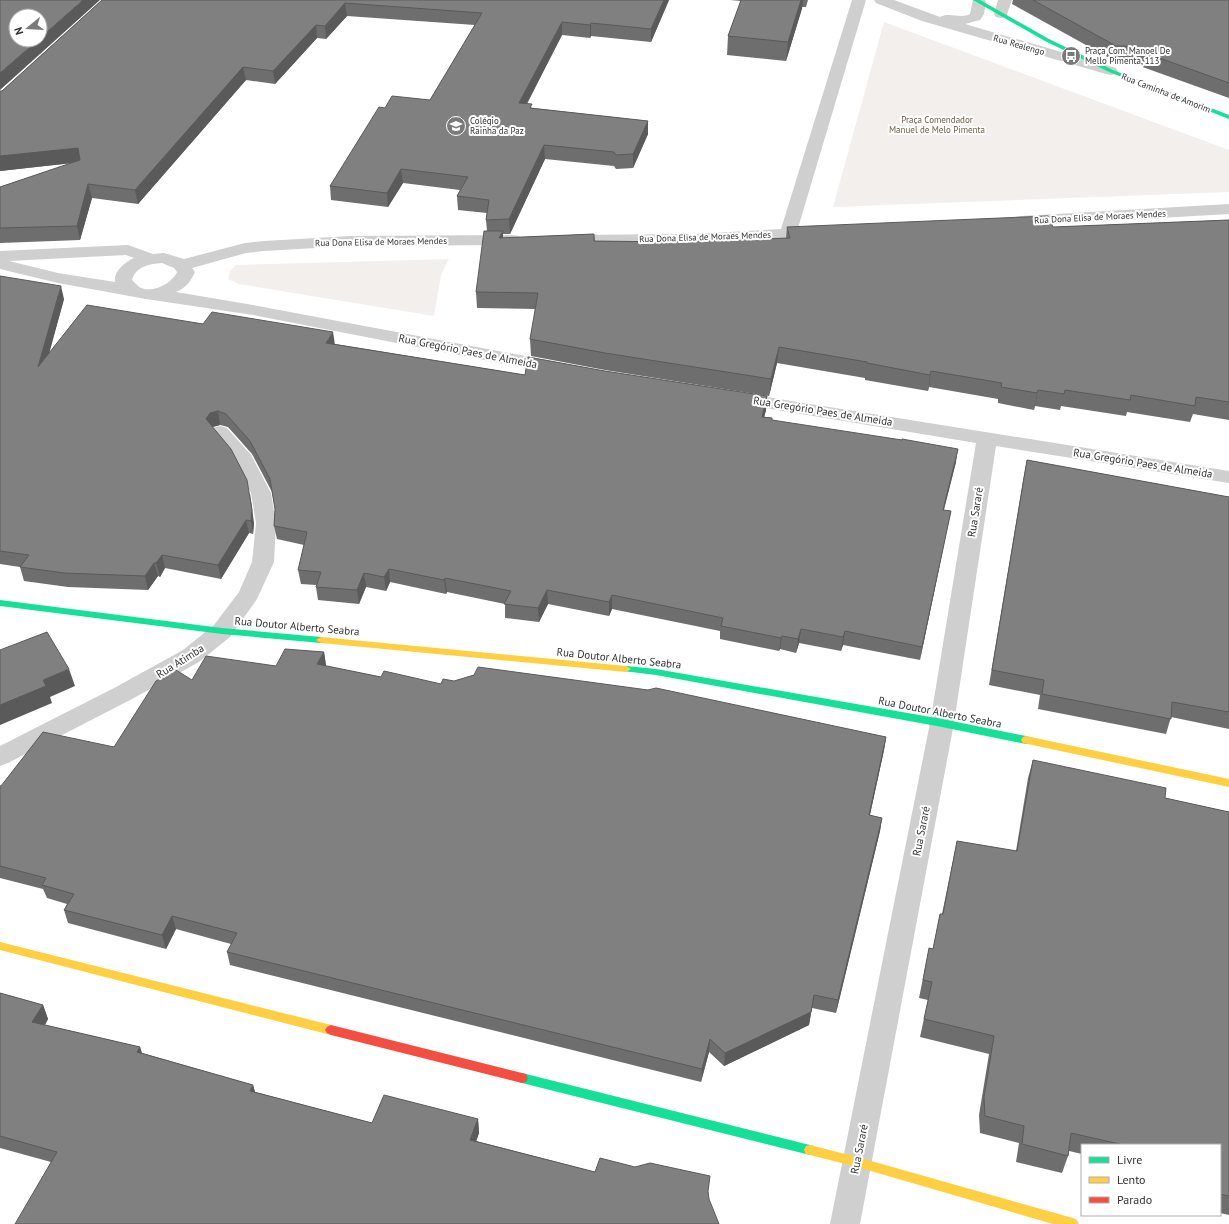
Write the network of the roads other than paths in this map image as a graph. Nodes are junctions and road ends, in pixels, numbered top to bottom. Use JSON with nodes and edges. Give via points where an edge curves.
{"nodes":[{"id":1,"x":859,"y":0,"type":"edge"},
{"id":2,"x":881,"y":0,"type":"edge"},
{"id":3,"x":1005,"y":0,"type":"edge"},
{"id":4,"x":978,"y":1,"type":"edge"},
{"id":5,"x":1001,"y":14,"type":"junction"},
{"id":6,"x":927,"y":18,"type":"junction"},
{"id":7,"x":1111,"y":71,"type":"junction"},
{"id":8,"x":1229,"y":117,"type":"edge"},
{"id":9,"x":1229,"y":210,"type":"edge"},
{"id":10,"x":1009,"y":222,"type":"edge"},
{"id":11,"x":828,"y":232,"type":"edge"},
{"id":12,"x":788,"y":234,"type":"junction"},
{"id":13,"x":527,"y":240,"type":"edge"},
{"id":14,"x":551,"y":240,"type":"edge"},
{"id":15,"x":0,"y":256,"type":"edge"},
{"id":16,"x":151,"y":259,"type":"junction"},
{"id":17,"x":0,"y":264,"type":"edge"},
{"id":18,"x":182,"y":273,"type":"junction"},
{"id":19,"x":140,"y":292,"type":"junction"},
{"id":20,"x":253,"y":310,"type":"junction"},
{"id":21,"x":574,"y":372,"type":"edge"},
{"id":22,"x":722,"y":396,"type":"edge"},
{"id":23,"x":220,"y":432,"type":"dead end"},
{"id":24,"x":987,"y":437,"type":"junction"},
{"id":25,"x":1229,"y":477,"type":"edge"},
{"id":26,"x":0,"y":603,"type":"edge"},
{"id":27,"x":222,"y":631,"type":"junction"},
{"id":28,"x":942,"y":723,"type":"junction"},
{"id":29,"x":0,"y":757,"type":"edge"},
{"id":30,"x":1229,"y":783,"type":"edge"},
{"id":31,"x":0,"y":946,"type":"edge"},
{"id":32,"x":857,"y":1162,"type":"junction"},
{"id":33,"x":845,"y":1224,"type":"edge"},
{"id":34,"x":1073,"y":1224,"type":"edge"}],
"edges":[{"from":1,"to":12,"type":"street"},
{"from":2,"to":6,"type":"street","name":"Rua Realengo"},
{"from":3,"to":5,"type":"street"},
{"from":4,"to":5,"type":"street","name":"Rua Caminha de Amorim"},
{"from":4,"to":6,"type":"street","name":"Rua Realengo","via":[[977,15],[973,18]]},
{"from":5,"to":7,"type":"street","name":"Rua Caminha de Amorim"},
{"from":6,"to":7,"type":"street","name":"Rua Realengo"},
{"from":7,"to":8,"type":"street","name":"Rua Caminha de Amorim"},
{"from":9,"to":10,"type":"street","name":"Rua Dona Elisa de Moraes Mendes"},
{"from":11,"to":12,"type":"street","name":"Rua Dona Elisa de Moraes Mendes"},
{"from":12,"to":14,"type":"street","name":"Rua Dona Elisa de Moraes Mendes","via":[[694,239]]},
{"from":13,"to":18,"type":"street","name":"Rua Dona Elisa de Moraes Mendes","via":[[351,241],[264,246],[245,248]]},
{"from":15,"to":16,"type":"street","via":[[128,250]]},
{"from":16,"to":18,"type":"street","via":[[175,260]]},
{"from":16,"to":19,"type":"street","via":[[130,267],[124,274],[123,281],[126,287]]},
{"from":17,"to":19,"type":"street","name":"Rua Gregório Paes de Almeida"},
{"from":18,"to":19,"type":"street","via":[[172,288],[160,292]]},
{"from":18,"to":20,"type":"street","name":"Rua Gregório Paes de Almeida","via":[[219,298]]},
{"from":19,"to":20,"type":"street","name":"Rua Gregório Paes de Almeida"},
{"from":20,"to":21,"type":"street","name":"Rua Gregório Paes de Almeida"},
{"from":22,"to":24,"type":"street","name":"Rua Gregório Paes de Almeida"},
{"from":23,"to":27,"type":"street","name":"Rua Atimba","via":[[244,459],[260,493],[266,523],[263,562],[249,594]]},
{"from":24,"to":25,"type":"street","name":"Rua Gregório Paes de Almeida"},
{"from":24,"to":28,"type":"street","name":"Rua Sararé"},
{"from":26,"to":27,"type":"street","name":"Rua Doutor Alberto Seabra"},
{"from":27,"to":28,"type":"street","name":"Rua Doutor Alberto Seabra","via":[[656,672]]},
{"from":27,"to":29,"type":"street","name":"Rua Atimba","via":[[191,656]]},
{"from":28,"to":30,"type":"street","name":"Rua Doutor Alberto Seabra"},
{"from":28,"to":32,"type":"street","name":"Rua Sararé"},
{"from":31,"to":32,"type":"street"},
{"from":32,"to":33,"type":"street","name":"Rua Sararé"},
{"from":32,"to":34,"type":"street"}]}
